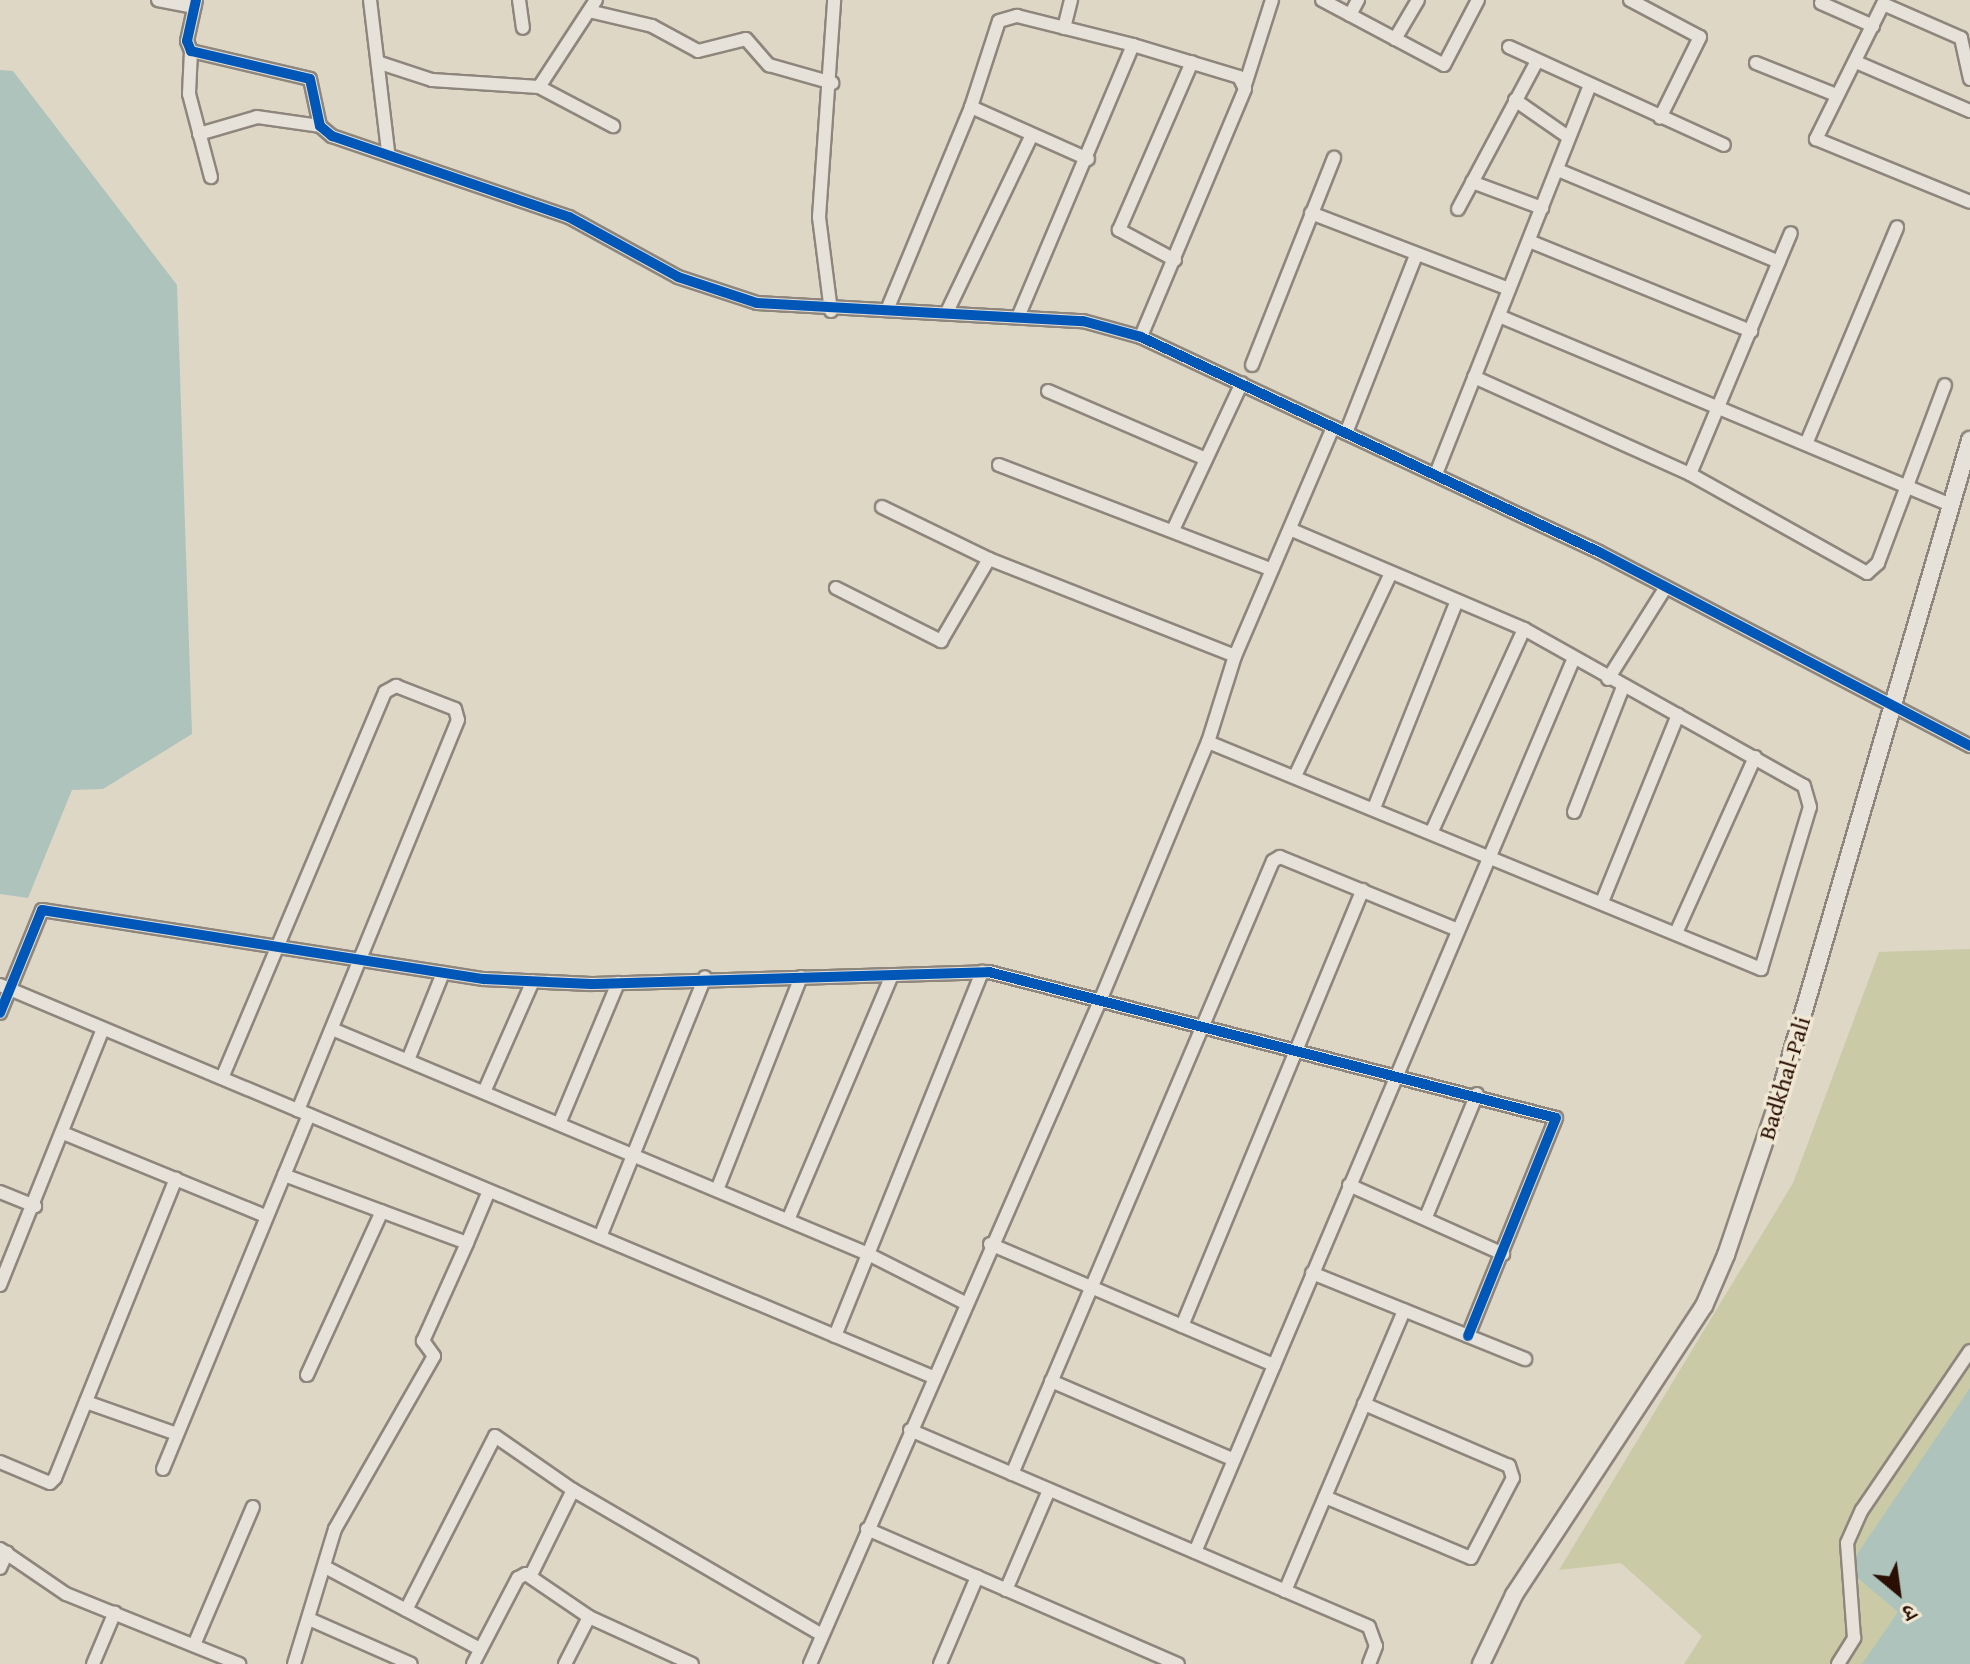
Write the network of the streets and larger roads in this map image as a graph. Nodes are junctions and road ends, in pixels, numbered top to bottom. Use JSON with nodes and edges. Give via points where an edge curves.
{"nodes":[{"id":1,"x":158,"y":0,"type":"edge"},
{"id":2,"x":370,"y":0,"type":"edge"},
{"id":3,"x":519,"y":0,"type":"edge"},
{"id":4,"x":834,"y":0,"type":"edge"},
{"id":5,"x":1071,"y":0,"type":"edge"},
{"id":6,"x":1272,"y":0,"type":"edge"},
{"id":7,"x":1322,"y":0,"type":"edge"},
{"id":8,"x":1358,"y":0,"type":"edge"},
{"id":9,"x":1418,"y":0,"type":"edge"},
{"id":10,"x":1478,"y":0,"type":"edge"},
{"id":11,"x":1630,"y":0,"type":"edge"},
{"id":12,"x":1884,"y":2,"type":"edge"},
{"id":13,"x":195,"y":3,"type":"edge"},
{"id":14,"x":1821,"y":3,"type":"dead end"},
{"id":15,"x":594,"y":6,"type":"edge"},
{"id":16,"x":1350,"y":15,"type":"junction"},
{"id":17,"x":1873,"y":26,"type":"junction"},
{"id":18,"x":523,"y":28,"type":"dead end"},
{"id":19,"x":1064,"y":28,"type":"junction"},
{"id":20,"x":1966,"y":38,"type":"edge"},
{"id":21,"x":1395,"y":39,"type":"junction"},
{"id":22,"x":1133,"y":45,"type":"junction"},
{"id":23,"x":1509,"y":47,"type":"dead end"},
{"id":24,"x":191,"y":51,"type":"junction"},
{"id":25,"x":1537,"y":61,"type":"junction"},
{"id":26,"x":1192,"y":62,"type":"junction"},
{"id":27,"x":1856,"y":62,"type":"junction"},
{"id":28,"x":380,"y":63,"type":"junction"},
{"id":29,"x":1756,"y":63,"type":"dead end"},
{"id":30,"x":1970,"y":79,"type":"edge"},
{"id":31,"x":832,"y":83,"type":"junction"},
{"id":32,"x":1245,"y":85,"type":"junction"},
{"id":33,"x":1590,"y":86,"type":"junction"},
{"id":34,"x":539,"y":87,"type":"junction"},
{"id":35,"x":1836,"y":95,"type":"junction"},
{"id":36,"x":1515,"y":100,"type":"junction"},
{"id":37,"x":971,"y":107,"type":"junction"},
{"id":38,"x":1970,"y":111,"type":"edge"},
{"id":39,"x":1660,"y":118,"type":"junction"},
{"id":40,"x":320,"y":126,"type":"junction"},
{"id":41,"x":613,"y":126,"type":"dead end"},
{"id":42,"x":199,"y":134,"type":"junction"},
{"id":43,"x":1031,"y":137,"type":"junction"},
{"id":44,"x":1568,"y":137,"type":"junction"},
{"id":45,"x":1724,"y":145,"type":"dead end"},
{"id":46,"x":388,"y":151,"type":"junction"},
{"id":47,"x":1334,"y":158,"type":"dead end"},
{"id":48,"x":1088,"y":159,"type":"junction"},
{"id":49,"x":1558,"y":170,"type":"junction"},
{"id":50,"x":211,"y":177,"type":"dead end"},
{"id":51,"x":1472,"y":182,"type":"junction"},
{"id":52,"x":1970,"y":202,"type":"edge"},
{"id":53,"x":1542,"y":208,"type":"junction"},
{"id":54,"x":1458,"y":209,"type":"dead end"},
{"id":55,"x":1311,"y":213,"type":"junction"},
{"id":56,"x":1897,"y":227,"type":"dead end"},
{"id":57,"x":1791,"y":233,"type":"dead end"},
{"id":58,"x":1529,"y":241,"type":"junction"},
{"id":59,"x":1416,"y":255,"type":"junction"},
{"id":60,"x":1175,"y":260,"type":"junction"},
{"id":61,"x":1779,"y":262,"type":"junction"},
{"id":62,"x":1509,"y":289,"type":"junction"},
{"id":63,"x":887,"y":310,"type":"junction"},
{"id":64,"x":831,"y":311,"type":"junction"},
{"id":65,"x":947,"y":312,"type":"junction"},
{"id":66,"x":1499,"y":316,"type":"junction"},
{"id":67,"x":1018,"y":317,"type":"junction"},
{"id":68,"x":1751,"y":331,"type":"junction"},
{"id":69,"x":1141,"y":337,"type":"junction"},
{"id":70,"x":1252,"y":365,"type":"dead end"},
{"id":71,"x":1474,"y":377,"type":"junction"},
{"id":72,"x":1242,"y":383,"type":"junction"},
{"id":73,"x":1945,"y":385,"type":"dead end"},
{"id":74,"x":1048,"y":391,"type":"dead end"},
{"id":75,"x":1720,"y":408,"type":"junction"},
{"id":76,"x":1333,"y":427,"type":"junction"},
{"id":77,"x":1346,"y":433,"type":"junction"},
{"id":78,"x":1970,"y":440,"type":"edge"},
{"id":79,"x":1806,"y":444,"type":"junction"},
{"id":80,"x":1206,"y":459,"type":"junction"},
{"id":81,"x":1967,"y":463,"type":"edge"},
{"id":82,"x":999,"y":465,"type":"dead end"},
{"id":83,"x":1436,"y":474,"type":"junction"},
{"id":84,"x":1690,"y":474,"type":"junction"},
{"id":85,"x":1905,"y":486,"type":"junction"},
{"id":86,"x":1951,"y":505,"type":"junction"},
{"id":87,"x":882,"y":507,"type":"dead end"},
{"id":88,"x":1290,"y":529,"type":"junction"},
{"id":89,"x":1173,"y":530,"type":"junction"},
{"id":90,"x":989,"y":559,"type":"junction"},
{"id":91,"x":1272,"y":570,"type":"junction"},
{"id":92,"x":1391,"y":573,"type":"junction"},
{"id":93,"x":836,"y":588,"type":"dead end"},
{"id":94,"x":1664,"y":590,"type":"junction"},
{"id":95,"x":1457,"y":601,"type":"junction"},
{"id":96,"x":1524,"y":629,"type":"junction"},
{"id":97,"x":1235,"y":656,"type":"junction"},
{"id":98,"x":1573,"y":660,"type":"junction"},
{"id":99,"x":1608,"y":679,"type":"junction"},
{"id":100,"x":1623,"y":687,"type":"junction"},
{"id":101,"x":1893,"y":705,"type":"junction"},
{"id":102,"x":1678,"y":715,"type":"junction"},
{"id":103,"x":1208,"y":742,"type":"junction"},
{"id":104,"x":1970,"y":746,"type":"edge"},
{"id":105,"x":1755,"y":757,"type":"junction"},
{"id":106,"x":1296,"y":774,"type":"junction"},
{"id":107,"x":1374,"y":808,"type":"junction"},
{"id":108,"x":1574,"y":812,"type":"dead end"},
{"id":109,"x":1432,"y":831,"type":"junction"},
{"id":110,"x":1490,"y":856,"type":"junction"},
{"id":111,"x":1363,"y":890,"type":"junction"},
{"id":112,"x":1602,"y":902,"type":"junction"},
{"id":113,"x":1458,"y":930,"type":"junction"},
{"id":114,"x":1676,"y":933,"type":"junction"},
{"id":115,"x":278,"y":947,"type":"junction"},
{"id":116,"x":361,"y":960,"type":"junction"},
{"id":117,"x":982,"y":972,"type":"junction"},
{"id":118,"x":443,"y":973,"type":"junction"},
{"id":119,"x":892,"y":975,"type":"junction"},
{"id":120,"x":705,"y":977,"type":"junction"},
{"id":121,"x":801,"y":977,"type":"junction"},
{"id":122,"x":533,"y":981,"type":"junction"},
{"id":123,"x":618,"y":983,"type":"junction"},
{"id":124,"x":5,"y":987,"type":"edge"},
{"id":125,"x":1100,"y":1001,"type":"junction"},
{"id":126,"x":0,"y":1013,"type":"edge"},
{"id":127,"x":1205,"y":1028,"type":"junction"},
{"id":128,"x":103,"y":1029,"type":"junction"},
{"id":129,"x":332,"y":1029,"type":"junction"},
{"id":130,"x":1296,"y":1046,"type":"junction"},
{"id":131,"x":408,"y":1060,"type":"junction"},
{"id":132,"x":1395,"y":1073,"type":"junction"},
{"id":133,"x":222,"y":1078,"type":"junction"},
{"id":134,"x":484,"y":1092,"type":"junction"},
{"id":135,"x":1477,"y":1094,"type":"junction"},
{"id":136,"x":304,"y":1113,"type":"junction"},
{"id":137,"x":559,"y":1124,"type":"junction"},
{"id":138,"x":63,"y":1133,"type":"junction"},
{"id":139,"x":634,"y":1155,"type":"junction"},
{"id":140,"x":284,"y":1175,"type":"junction"},
{"id":141,"x":176,"y":1179,"type":"junction"},
{"id":142,"x":1349,"y":1185,"type":"junction"},
{"id":143,"x":717,"y":1190,"type":"junction"},
{"id":144,"x":489,"y":1191,"type":"junction"},
{"id":145,"x":0,"y":1192,"type":"edge"},
{"id":146,"x":35,"y":1206,"type":"junction"},
{"id":147,"x":382,"y":1211,"type":"junction"},
{"id":148,"x":265,"y":1216,"type":"junction"},
{"id":149,"x":1426,"y":1217,"type":"junction"},
{"id":150,"x":788,"y":1220,"type":"junction"},
{"id":151,"x":600,"y":1237,"type":"junction"},
{"id":152,"x":467,"y":1243,"type":"junction"},
{"id":153,"x":990,"y":1244,"type":"junction"},
{"id":154,"x":868,"y":1254,"type":"junction"},
{"id":155,"x":1503,"y":1254,"type":"junction"},
{"id":156,"x":1312,"y":1273,"type":"junction"},
{"id":157,"x":0,"y":1285,"type":"edge"},
{"id":158,"x":1090,"y":1287,"type":"junction"},
{"id":159,"x":965,"y":1303,"type":"junction"},
{"id":160,"x":1404,"y":1310,"type":"junction"},
{"id":161,"x":1182,"y":1326,"type":"junction"},
{"id":162,"x":835,"y":1336,"type":"junction"},
{"id":163,"x":1468,"y":1336,"type":"junction"},
{"id":164,"x":1970,"y":1351,"type":"edge"},
{"id":165,"x":1525,"y":1359,"type":"dead end"},
{"id":166,"x":1274,"y":1365,"type":"junction"},
{"id":167,"x":307,"y":1375,"type":"dead end"},
{"id":168,"x":933,"y":1377,"type":"junction"},
{"id":169,"x":1051,"y":1381,"type":"junction"},
{"id":170,"x":86,"y":1402,"type":"junction"},
{"id":171,"x":1364,"y":1404,"type":"junction"},
{"id":172,"x":910,"y":1430,"type":"junction"},
{"id":173,"x":177,"y":1434,"type":"junction"},
{"id":174,"x":1234,"y":1460,"type":"junction"},
{"id":175,"x":0,"y":1462,"type":"edge"},
{"id":176,"x":163,"y":1469,"type":"dead end"},
{"id":177,"x":1012,"y":1474,"type":"junction"},
{"id":178,"x":573,"y":1490,"type":"junction"},
{"id":179,"x":1049,"y":1490,"type":"junction"},
{"id":180,"x":1325,"y":1497,"type":"junction"},
{"id":181,"x":253,"y":1507,"type":"dead end"},
{"id":182,"x":867,"y":1529,"type":"junction"},
{"id":183,"x":3,"y":1550,"type":"edge"},
{"id":184,"x":1195,"y":1552,"type":"junction"},
{"id":185,"x":325,"y":1567,"type":"junction"},
{"id":186,"x":0,"y":1568,"type":"edge"},
{"id":187,"x":531,"y":1575,"type":"junction"},
{"id":188,"x":977,"y":1577,"type":"junction"},
{"id":189,"x":1006,"y":1590,"type":"junction"},
{"id":190,"x":1285,"y":1591,"type":"junction"},
{"id":191,"x":406,"y":1610,"type":"junction"},
{"id":192,"x":115,"y":1612,"type":"junction"},
{"id":193,"x":589,"y":1617,"type":"junction"},
{"id":194,"x":309,"y":1619,"type":"junction"},
{"id":195,"x":822,"y":1635,"type":"junction"},
{"id":196,"x":194,"y":1645,"type":"junction"},
{"id":197,"x":480,"y":1649,"type":"junction"},
{"id":198,"x":670,"y":1659,"type":"edge"},
{"id":199,"x":296,"y":1663,"type":"edge"},
{"id":200,"x":93,"y":1664,"type":"edge"},
{"id":201,"x":239,"y":1664,"type":"edge"},
{"id":202,"x":411,"y":1664,"type":"edge"},
{"id":203,"x":473,"y":1664,"type":"edge"},
{"id":204,"x":565,"y":1664,"type":"edge"},
{"id":205,"x":692,"y":1664,"type":"edge"},
{"id":206,"x":810,"y":1664,"type":"edge"},
{"id":207,"x":940,"y":1664,"type":"edge"},
{"id":208,"x":1178,"y":1664,"type":"edge"},
{"id":209,"x":1369,"y":1664,"type":"edge"},
{"id":210,"x":1481,"y":1664,"type":"edge"},
{"id":211,"x":1838,"y":1664,"type":"edge"}],
"edges":[{"from":1,"to":13,"type":"street"},
{"from":2,"to":28,"type":"street"},
{"from":3,"to":18,"type":"street"},
{"from":4,"to":31,"type":"street"},
{"from":5,"to":19,"type":"street"},
{"from":6,"to":32,"type":"street"},
{"from":7,"to":16,"type":"street"},
{"from":8,"to":16,"type":"street"},
{"from":9,"to":21,"type":"street"},
{"from":10,"to":21,"type":"street","via":[[1444,65]]},
{"from":11,"to":39,"type":"street","via":[[1700,37]]},
{"from":12,"to":17,"type":"street"},
{"from":12,"to":20,"type":"street"},
{"from":13,"to":24,"type":"street","via":[[187,41]]},
{"from":14,"to":17,"type":"street"},
{"from":15,"to":31,"type":"street","via":[[652,26],[698,51],[746,39],[769,65]]},
{"from":15,"to":34,"type":"street","via":[[564,43]]},
{"from":16,"to":21,"type":"street"},
{"from":17,"to":27,"type":"street"},
{"from":19,"to":22,"type":"street"},
{"from":19,"to":37,"type":"street","via":[[1017,16],[999,21]]},
{"from":20,"to":30,"type":"street"},
{"from":22,"to":26,"type":"street"},
{"from":22,"to":48,"type":"street"},
{"from":23,"to":25,"type":"street"},
{"from":24,"to":40,"type":"street","via":[[310,79]]},
{"from":24,"to":42,"type":"street","via":[[189,94]]},
{"from":25,"to":33,"type":"street"},
{"from":25,"to":36,"type":"street"},
{"from":26,"to":32,"type":"street"},
{"from":26,"to":60,"type":"street","via":[[1119,230]]},
{"from":27,"to":35,"type":"street"},
{"from":27,"to":38,"type":"street"},
{"from":28,"to":34,"type":"street","via":[[432,80]]},
{"from":28,"to":46,"type":"street"},
{"from":29,"to":35,"type":"street"},
{"from":31,"to":64,"type":"street","via":[[819,217]]},
{"from":32,"to":60,"type":"street"},
{"from":33,"to":39,"type":"street"},
{"from":33,"to":44,"type":"street"},
{"from":34,"to":41,"type":"street"},
{"from":35,"to":52,"type":"street","via":[[1816,135],[1819,143]]},
{"from":36,"to":44,"type":"street"},
{"from":36,"to":51,"type":"street"},
{"from":37,"to":43,"type":"street"},
{"from":37,"to":63,"type":"street"},
{"from":39,"to":45,"type":"street"},
{"from":40,"to":42,"type":"street","via":[[257,117]]},
{"from":40,"to":46,"type":"street","via":[[332,136]]},
{"from":42,"to":50,"type":"street"},
{"from":43,"to":48,"type":"street"},
{"from":43,"to":65,"type":"street"},
{"from":44,"to":49,"type":"street"},
{"from":46,"to":64,"type":"street","via":[[569,217],[678,277],[757,303]]},
{"from":47,"to":55,"type":"street"},
{"from":48,"to":67,"type":"street"},
{"from":49,"to":53,"type":"street"},
{"from":49,"to":61,"type":"street"},
{"from":51,"to":53,"type":"street"},
{"from":51,"to":54,"type":"street"},
{"from":53,"to":58,"type":"street"},
{"from":55,"to":59,"type":"street"},
{"from":55,"to":70,"type":"street"},
{"from":56,"to":79,"type":"street"},
{"from":57,"to":61,"type":"street"},
{"from":58,"to":62,"type":"street"},
{"from":58,"to":68,"type":"street"},
{"from":59,"to":62,"type":"street"},
{"from":59,"to":77,"type":"street"},
{"from":60,"to":69,"type":"street"},
{"from":61,"to":68,"type":"street"},
{"from":62,"to":66,"type":"street"},
{"from":63,"to":64,"type":"street"},
{"from":63,"to":65,"type":"street"},
{"from":65,"to":67,"type":"street"},
{"from":66,"to":71,"type":"street"},
{"from":66,"to":75,"type":"street"},
{"from":67,"to":69,"type":"street","via":[[1083,321]]},
{"from":68,"to":75,"type":"street"},
{"from":69,"to":72,"type":"street"},
{"from":71,"to":83,"type":"street"},
{"from":71,"to":84,"type":"street"},
{"from":72,"to":76,"type":"street"},
{"from":72,"to":80,"type":"street"},
{"from":73,"to":85,"type":"street"},
{"from":74,"to":80,"type":"street"},
{"from":75,"to":79,"type":"street"},
{"from":75,"to":84,"type":"street"},
{"from":76,"to":77,"type":"street"},
{"from":76,"to":88,"type":"street"},
{"from":77,"to":83,"type":"street"},
{"from":78,"to":81,"type":"street","name":"Badkhal-Pali"},
{"from":79,"to":85,"type":"street"},
{"from":80,"to":89,"type":"street"},
{"from":81,"to":86,"type":"street","name":"Badkhal-Pali"},
{"from":82,"to":89,"type":"street"},
{"from":83,"to":94,"type":"street"},
{"from":84,"to":85,"type":"street","via":[[1867,573],[1878,563]]},
{"from":85,"to":86,"type":"street"},
{"from":86,"to":101,"type":"street","name":"Badkhal-Pali"},
{"from":87,"to":90,"type":"street"},
{"from":88,"to":91,"type":"street"},
{"from":88,"to":92,"type":"street"},
{"from":89,"to":91,"type":"street"},
{"from":90,"to":93,"type":"street","via":[[941,641]]},
{"from":90,"to":97,"type":"street"},
{"from":91,"to":97,"type":"street"},
{"from":92,"to":95,"type":"street"},
{"from":92,"to":106,"type":"street"},
{"from":94,"to":99,"type":"street"},
{"from":94,"to":101,"type":"street"},
{"from":95,"to":96,"type":"street"},
{"from":95,"to":107,"type":"street"},
{"from":96,"to":98,"type":"street"},
{"from":96,"to":109,"type":"street"},
{"from":97,"to":103,"type":"street"},
{"from":98,"to":99,"type":"street"},
{"from":98,"to":110,"type":"street"},
{"from":99,"to":100,"type":"street"},
{"from":100,"to":102,"type":"street"},
{"from":100,"to":108,"type":"street"},
{"from":101,"to":104,"type":"street"},
{"from":101,"to":210,"type":"street","name":"Badkhal-Pali","via":[[1775,1110],[1721,1268],[1704,1306],[1514,1595]]},
{"from":102,"to":105,"type":"street"},
{"from":102,"to":112,"type":"street"},
{"from":103,"to":106,"type":"street"},
{"from":103,"to":125,"type":"street"},
{"from":105,"to":114,"type":"street"},
{"from":105,"to":114,"type":"street","via":[[1810,794],[1761,969]]},
{"from":106,"to":107,"type":"street"},
{"from":107,"to":109,"type":"street"},
{"from":109,"to":110,"type":"street"},
{"from":110,"to":112,"type":"street"},
{"from":110,"to":113,"type":"street"},
{"from":111,"to":113,"type":"street"},
{"from":111,"to":127,"type":"street","via":[[1280,857],[1273,861]]},
{"from":111,"to":130,"type":"street"},
{"from":112,"to":114,"type":"street"},
{"from":113,"to":132,"type":"street"},
{"from":115,"to":116,"type":"street"},
{"from":115,"to":116,"type":"street","via":[[385,692],[396,686],[455,709],[458,720]]},
{"from":115,"to":124,"type":"street","via":[[42,910]]},
{"from":115,"to":133,"type":"street"},
{"from":116,"to":118,"type":"street"},
{"from":116,"to":129,"type":"street"},
{"from":117,"to":119,"type":"street"},
{"from":117,"to":125,"type":"street"},
{"from":117,"to":154,"type":"street"},
{"from":118,"to":122,"type":"street"},
{"from":118,"to":131,"type":"street"},
{"from":119,"to":121,"type":"street"},
{"from":119,"to":150,"type":"street"},
{"from":120,"to":121,"type":"street"},
{"from":120,"to":123,"type":"street"},
{"from":120,"to":139,"type":"street"},
{"from":121,"to":143,"type":"street"},
{"from":122,"to":123,"type":"street"},
{"from":122,"to":134,"type":"street"},
{"from":123,"to":137,"type":"street"},
{"from":124,"to":126,"type":"street"},
{"from":124,"to":128,"type":"street"},
{"from":125,"to":127,"type":"street"},
{"from":125,"to":153,"type":"street"},
{"from":127,"to":130,"type":"street"},
{"from":127,"to":158,"type":"street"},
{"from":128,"to":133,"type":"street"},
{"from":128,"to":138,"type":"street"},
{"from":129,"to":131,"type":"street"},
{"from":129,"to":136,"type":"street"},
{"from":130,"to":132,"type":"street"},
{"from":130,"to":161,"type":"street"},
{"from":131,"to":134,"type":"street"},
{"from":132,"to":135,"type":"street"},
{"from":132,"to":142,"type":"street"},
{"from":133,"to":136,"type":"street"},
{"from":134,"to":137,"type":"street"},
{"from":135,"to":149,"type":"street"},
{"from":135,"to":155,"type":"street","via":[[1550,1114],[1559,1123]]},
{"from":136,"to":140,"type":"street"},
{"from":136,"to":144,"type":"street"},
{"from":137,"to":139,"type":"street"},
{"from":138,"to":141,"type":"street"},
{"from":138,"to":146,"type":"street"},
{"from":139,"to":143,"type":"street"},
{"from":139,"to":151,"type":"street"},
{"from":140,"to":147,"type":"street"},
{"from":140,"to":148,"type":"street"},
{"from":141,"to":148,"type":"street"},
{"from":141,"to":170,"type":"street"},
{"from":142,"to":149,"type":"street"},
{"from":142,"to":156,"type":"street"},
{"from":143,"to":150,"type":"street"},
{"from":144,"to":151,"type":"street"},
{"from":144,"to":152,"type":"street"},
{"from":145,"to":146,"type":"street"},
{"from":146,"to":157,"type":"street"},
{"from":147,"to":152,"type":"street"},
{"from":147,"to":167,"type":"street"},
{"from":148,"to":173,"type":"street"},
{"from":149,"to":155,"type":"street"},
{"from":150,"to":154,"type":"street"},
{"from":151,"to":162,"type":"street"},
{"from":152,"to":185,"type":"street","via":[[423,1341],[434,1356],[335,1529]]},
{"from":153,"to":158,"type":"street"},
{"from":153,"to":159,"type":"street"},
{"from":154,"to":159,"type":"street"},
{"from":154,"to":162,"type":"street"},
{"from":155,"to":163,"type":"street"},
{"from":156,"to":160,"type":"street"},
{"from":156,"to":166,"type":"street"},
{"from":158,"to":161,"type":"street"},
{"from":158,"to":169,"type":"street"},
{"from":159,"to":168,"type":"street"},
{"from":160,"to":163,"type":"street"},
{"from":160,"to":171,"type":"street"},
{"from":161,"to":166,"type":"street"},
{"from":162,"to":168,"type":"street"},
{"from":163,"to":165,"type":"street"},
{"from":164,"to":211,"type":"street","via":[[1862,1510],[1847,1543],[1854,1638]]},
{"from":166,"to":174,"type":"street"},
{"from":168,"to":172,"type":"street"},
{"from":169,"to":174,"type":"street"},
{"from":169,"to":177,"type":"street"},
{"from":170,"to":173,"type":"street"},
{"from":170,"to":175,"type":"street","via":[[50,1483]]},
{"from":171,"to":180,"type":"street"},
{"from":171,"to":180,"type":"street","via":[[1509,1466],[1513,1478],[1471,1558]]},
{"from":172,"to":177,"type":"street"},
{"from":172,"to":182,"type":"street"},
{"from":173,"to":176,"type":"street"},
{"from":174,"to":184,"type":"street"},
{"from":177,"to":179,"type":"street"},
{"from":178,"to":187,"type":"street"},
{"from":178,"to":191,"type":"street","via":[[495,1436]]},
{"from":178,"to":195,"type":"street"},
{"from":179,"to":184,"type":"street"},
{"from":179,"to":189,"type":"street"},
{"from":180,"to":190,"type":"street"},
{"from":181,"to":196,"type":"street"},
{"from":182,"to":188,"type":"street"},
{"from":182,"to":195,"type":"street"},
{"from":183,"to":186,"type":"street"},
{"from":183,"to":192,"type":"street","via":[[66,1594]]},
{"from":184,"to":190,"type":"street"},
{"from":185,"to":191,"type":"street"},
{"from":185,"to":194,"type":"street"},
{"from":187,"to":193,"type":"street"},
{"from":187,"to":197,"type":"street","via":[[518,1578]]},
{"from":188,"to":189,"type":"street"},
{"from":188,"to":207,"type":"street"},
{"from":189,"to":208,"type":"street"},
{"from":190,"to":209,"type":"street","via":[[1369,1627],[1376,1646]]},
{"from":191,"to":197,"type":"street"},
{"from":192,"to":196,"type":"street"},
{"from":192,"to":200,"type":"street"},
{"from":193,"to":198,"type":"street"},
{"from":193,"to":204,"type":"street"},
{"from":194,"to":199,"type":"street"},
{"from":194,"to":202,"type":"street"},
{"from":195,"to":206,"type":"street"},
{"from":196,"to":201,"type":"street"},
{"from":197,"to":203,"type":"street"},
{"from":198,"to":205,"type":"street"}]}
